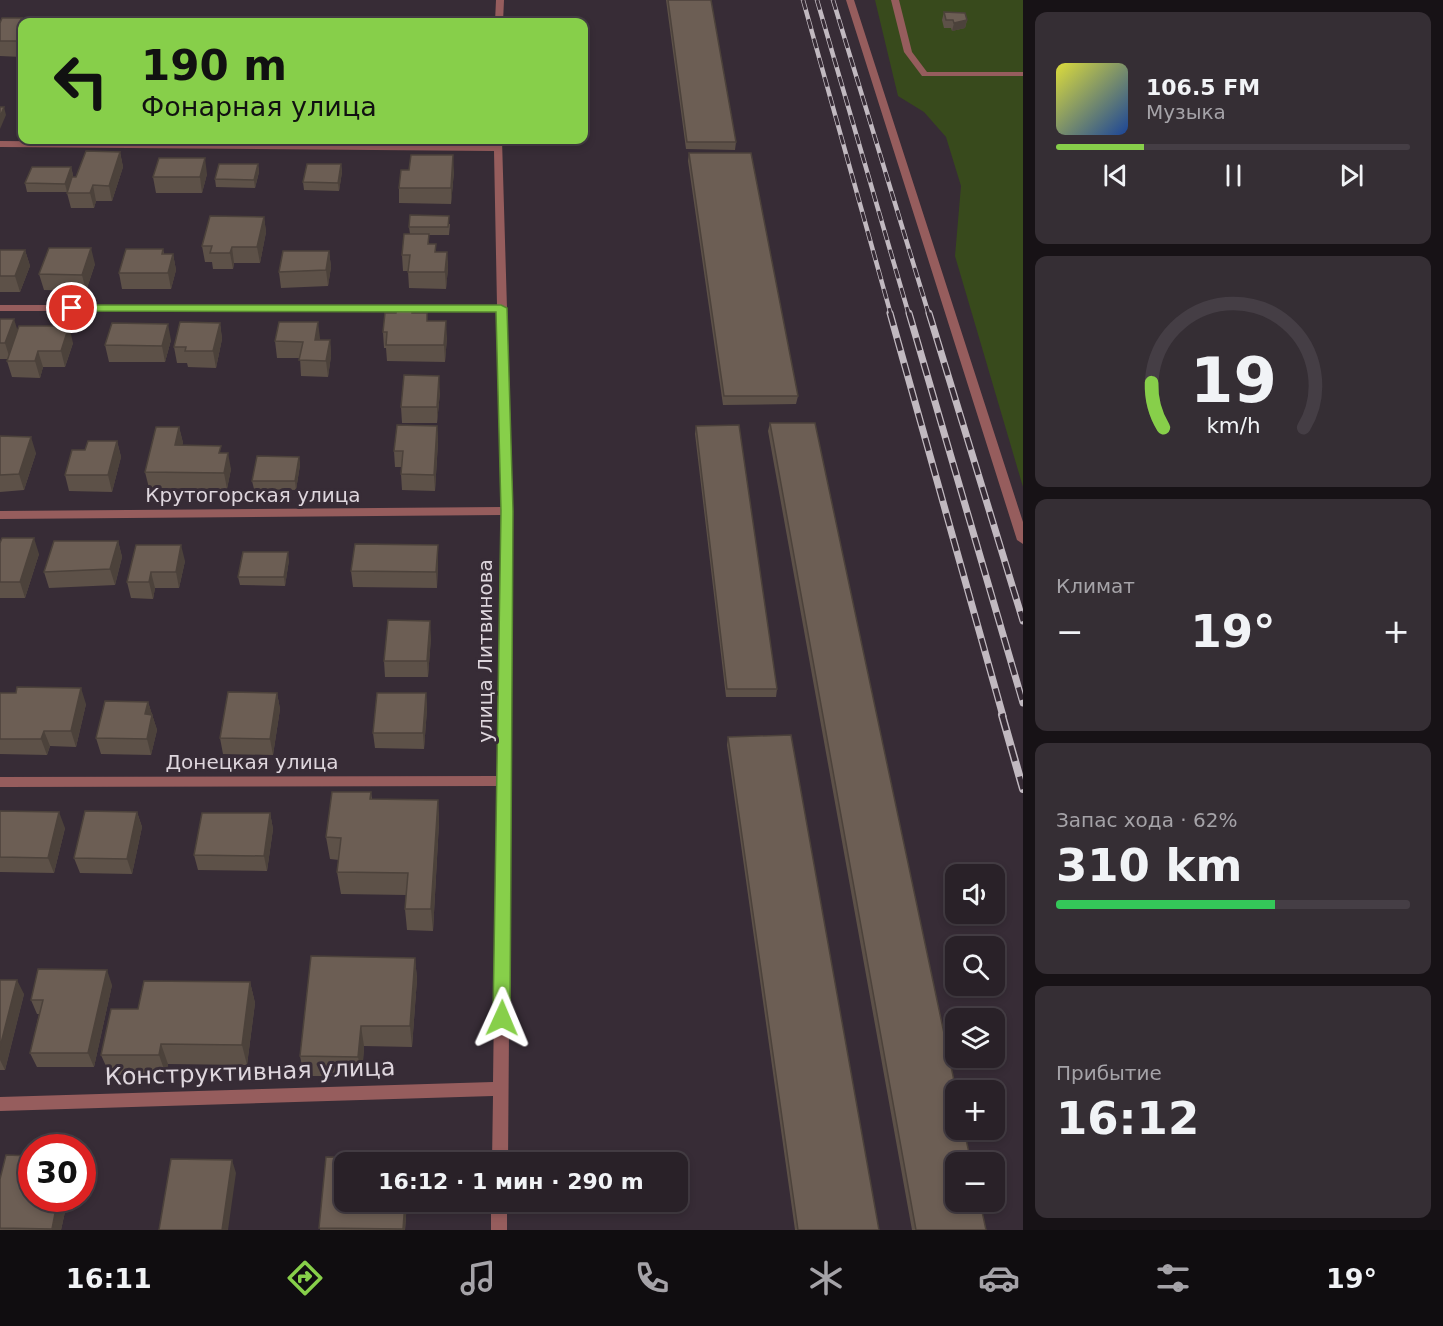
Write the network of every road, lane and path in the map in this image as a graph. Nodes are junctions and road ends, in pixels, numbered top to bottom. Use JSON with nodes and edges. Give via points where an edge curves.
{"nodes":[{"id":1,"x":500,"y":0,"type":"edge"},
{"id":2,"x":850,"y":0,"type":"edge"},
{"id":3,"x":895,"y":0,"type":"edge"},
{"id":4,"x":499,"y":18,"type":"edge"},
{"id":5,"x":1023,"y":74,"type":"edge"},
{"id":6,"x":0,"y":144,"type":"edge"},
{"id":7,"x":498,"y":144,"type":"edge"},
{"id":8,"x":0,"y":308,"type":"edge"},
{"id":9,"x":501,"y":308,"type":"junction"},
{"id":10,"x":507,"y":511,"type":"junction"},
{"id":11,"x":0,"y":515,"type":"edge"},
{"id":12,"x":1023,"y":540,"type":"edge"},
{"id":13,"x":505,"y":781,"type":"junction"},
{"id":14,"x":0,"y":782,"type":"edge"},
{"id":15,"x":501,"y":1089,"type":"junction"},
{"id":16,"x":0,"y":1104,"type":"edge"},
{"id":17,"x":500,"y":1152,"type":"edge"},
{"id":18,"x":499,"y":1212,"type":"edge"},
{"id":19,"x":499,"y":1230,"type":"edge"}],
"edges":[{"from":1,"to":4,"type":"street"},
{"from":2,"to":12,"type":"street"},
{"from":3,"to":5,"type":"street","via":[[908,52],[925,74]]},
{"from":6,"to":7,"type":"street"},
{"from":7,"to":9,"type":"street","name":"улица Литвинова"},
{"from":8,"to":9,"type":"street"},
{"from":9,"to":10,"type":"street","name":"улица Литвинова"},
{"from":10,"to":11,"type":"street","name":"Крутогорская улица"},
{"from":10,"to":13,"type":"street","name":"улица Литвинова"},
{"from":13,"to":14,"type":"street","name":"Донецкая улица"},
{"from":13,"to":15,"type":"street","name":"улица Литвинова"},
{"from":15,"to":16,"type":"street","name":"Конструктивная улица"},
{"from":15,"to":17,"type":"street","name":"улица Литвинова"},
{"from":18,"to":19,"type":"street"}]}
